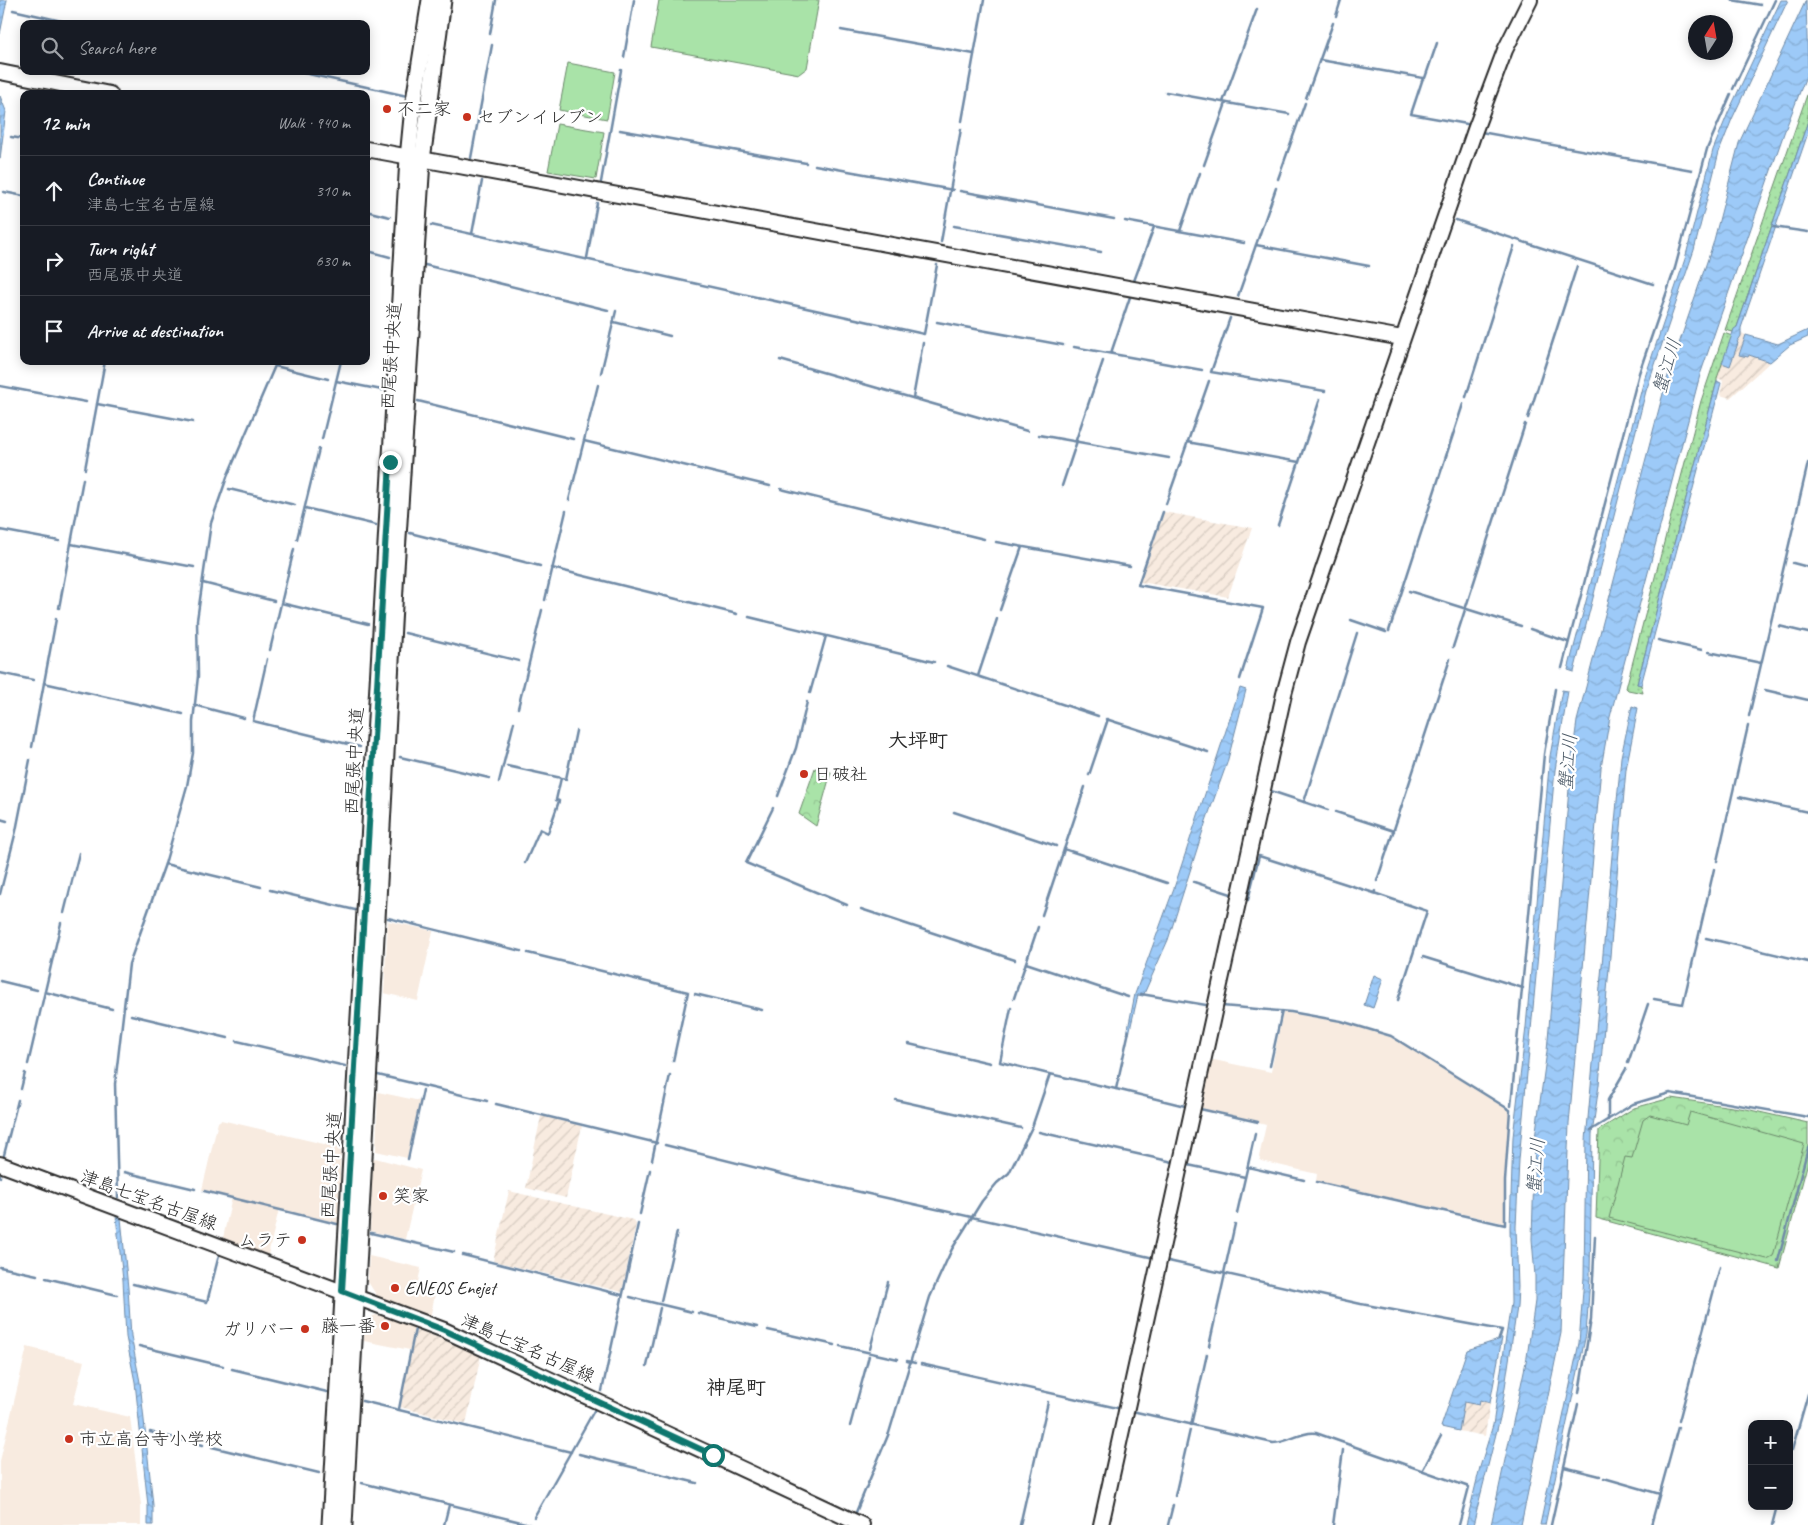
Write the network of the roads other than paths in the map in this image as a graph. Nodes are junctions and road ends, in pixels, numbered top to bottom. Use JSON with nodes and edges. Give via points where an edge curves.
{"nodes":[{"id":1,"x":430,"y":0,"type":"edge"},
{"id":2,"x":443,"y":0,"type":"edge"},
{"id":3,"x":1530,"y":0,"type":"edge"},
{"id":4,"x":0,"y":72,"type":"edge"},
{"id":5,"x":90,"y":90,"type":"edge"},
{"id":6,"x":370,"y":150,"type":"edge"},
{"id":7,"x":415,"y":159,"type":"junction"},
{"id":8,"x":1402,"y":338,"type":"junction"},
{"id":9,"x":0,"y":1164,"type":"edge"},
{"id":10,"x":342,"y":1291,"type":"junction"},
{"id":11,"x":357,"y":1297,"type":"junction"},
{"id":12,"x":855,"y":1522,"type":"edge"},
{"id":13,"x":330,"y":1525,"type":"edge"},
{"id":14,"x":344,"y":1525,"type":"edge"},
{"id":15,"x":1101,"y":1525,"type":"edge"}],
"edges":[{"from":1,"to":7,"type":"main road","name":"西尾張中央道","via":[[413,107]]},
{"from":2,"to":7,"type":"main road","name":"西尾張中央道"},
{"from":3,"to":8,"type":"street","via":[[1505,50],[1474,130]]},
{"from":4,"to":5,"type":"street"},
{"from":6,"to":7,"type":"street"},
{"from":7,"to":8,"type":"street"},
{"from":7,"to":10,"type":"main road","name":"西尾張中央道"},
{"from":7,"to":11,"type":"main road","name":"西尾張中央道"},
{"from":8,"to":15,"type":"street","via":[[1308,610],[1284,694]]},
{"from":9,"to":10,"type":"street","name":"津島七宝名古屋線"},
{"from":10,"to":11,"type":"street","name":"津島七宝名古屋線"},
{"from":10,"to":13,"type":"main road","name":"西尾張中央道"},
{"from":11,"to":12,"type":"street","name":"津島七宝名古屋線","via":[[461,1338]]},
{"from":11,"to":14,"type":"main road","name":"西尾張中央道"}]}
